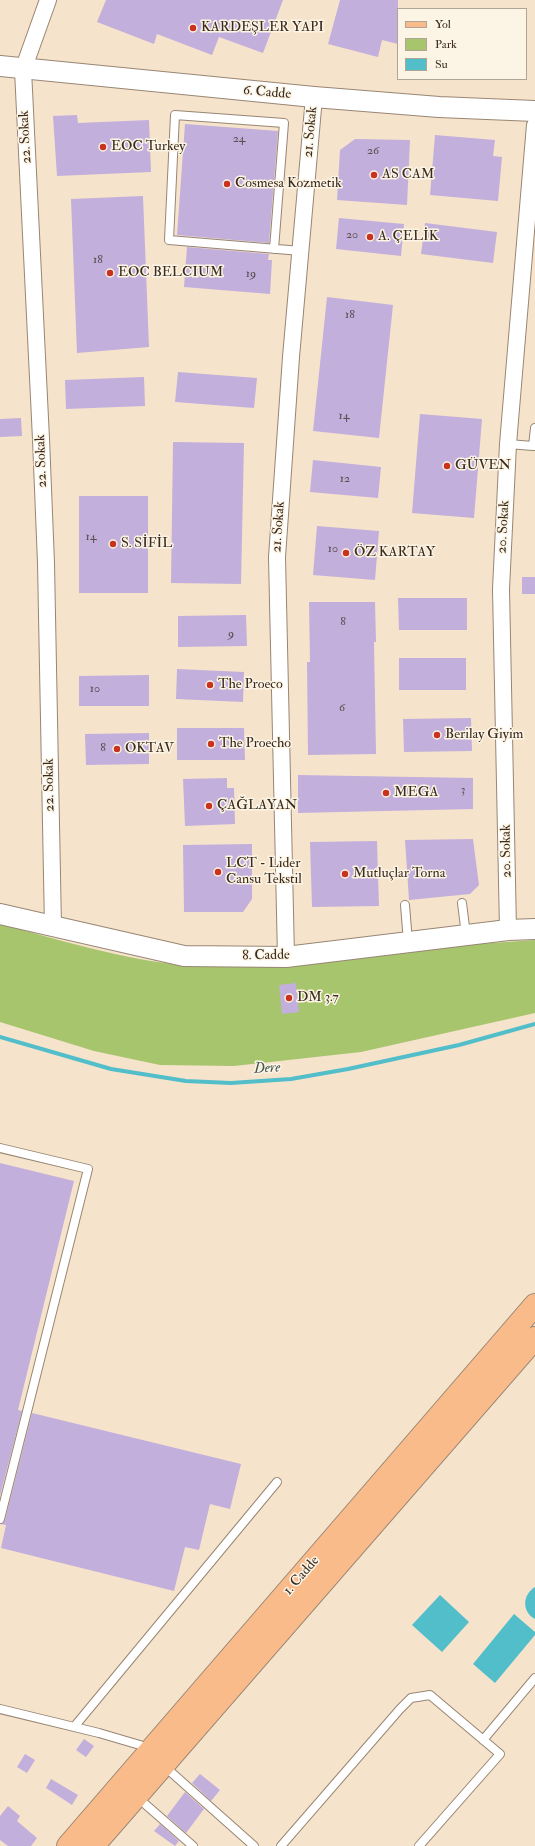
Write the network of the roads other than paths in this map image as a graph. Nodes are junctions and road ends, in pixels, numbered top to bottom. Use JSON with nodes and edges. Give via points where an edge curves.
{"nodes":[{"id":1,"x":48,"y":0,"type":"edge"},
{"id":2,"x":0,"y":66,"type":"edge"},
{"id":3,"x":23,"y":70,"type":"junction"},
{"id":4,"x":314,"y":97,"type":"junction"},
{"id":5,"x":535,"y":111,"type":"edge"},
{"id":6,"x":535,"y":125,"type":"edge"},
{"id":7,"x":274,"y":249,"type":"junction"},
{"id":8,"x":301,"y":251,"type":"junction"},
{"id":9,"x":535,"y":428,"type":"edge"},
{"id":10,"x":508,"y":444,"type":"junction"},
{"id":11,"x":534,"y":446,"type":"edge"},
{"id":12,"x":462,"y":903,"type":"dead end"},
{"id":13,"x":405,"y":905,"type":"dead end"},
{"id":14,"x":0,"y":914,"type":"edge"},
{"id":15,"x":53,"y":927,"type":"junction"},
{"id":16,"x":535,"y":929,"type":"edge"},
{"id":17,"x":508,"y":930,"type":"junction"},
{"id":18,"x":466,"y":935,"type":"junction"},
{"id":19,"x":408,"y":942,"type":"junction"},
{"id":20,"x":286,"y":957,"type":"junction"},
{"id":21,"x":0,"y":1148,"type":"edge"},
{"id":22,"x":535,"y":1305,"type":"edge"},
{"id":23,"x":535,"y":1338,"type":"edge"},
{"id":24,"x":277,"y":1482,"type":"dead end"},
{"id":25,"x":0,"y":1520,"type":"edge"},
{"id":26,"x":535,"y":1678,"type":"edge"},
{"id":27,"x":0,"y":1710,"type":"edge"},
{"id":28,"x":74,"y":1727,"type":"junction"},
{"id":29,"x":483,"y":1740,"type":"junction"},
{"id":30,"x":158,"y":1757,"type":"junction"},
{"id":31,"x":136,"y":1797,"type":"junction"},
{"id":32,"x":68,"y":1846,"type":"edge"},
{"id":33,"x":93,"y":1846,"type":"edge"},
{"id":34,"x":193,"y":1846,"type":"edge"},
{"id":35,"x":254,"y":1846,"type":"edge"},
{"id":36,"x":281,"y":1846,"type":"edge"},
{"id":37,"x":419,"y":1846,"type":"edge"}],
"edges":[{"from":1,"to":3,"type":"street","name":"22. Sokak"},
{"from":2,"to":3,"type":"street","name":"6. Cadde"},
{"from":3,"to":4,"type":"street","name":"6. Cadde"},
{"from":3,"to":15,"type":"street","name":"22. Sokak","via":[[45,548]]},
{"from":4,"to":5,"type":"street","name":"6. Cadde","via":[[439,107]]},
{"from":4,"to":8,"type":"street","name":"21. Sokak"},
{"from":6,"to":10,"type":"street","name":"20. Sokak"},
{"from":7,"to":7,"type":"lane","via":[[169,240],[175,115],[284,123]]},
{"from":7,"to":8,"type":"lane"},
{"from":8,"to":20,"type":"street","name":"21. Sokak","via":[[277,556]]},
{"from":9,"to":11,"type":"lane"},
{"from":10,"to":11,"type":"lane"},
{"from":10,"to":17,"type":"street","name":"20. Sokak","via":[[501,589]]},
{"from":12,"to":18,"type":"lane"},
{"from":13,"to":19,"type":"lane"},
{"from":14,"to":15,"type":"street","name":"8. Cadde"},
{"from":15,"to":20,"type":"street","name":"8. Cadde","via":[[184,956]]},
{"from":16,"to":17,"type":"street","name":"8. Cadde"},
{"from":17,"to":18,"type":"street","name":"8. Cadde"},
{"from":18,"to":19,"type":"street","name":"8. Cadde"},
{"from":19,"to":20,"type":"street","name":"8. Cadde"},
{"from":21,"to":25,"type":"lane","via":[[88,1169]]},
{"from":22,"to":30,"type":"main road","name":"1. Cadde"},
{"from":23,"to":30,"type":"main road","name":"1. Cadde"},
{"from":24,"to":28,"type":"lane"},
{"from":26,"to":29,"type":"lane"},
{"from":27,"to":28,"type":"lane"},
{"from":28,"to":30,"type":"lane"},
{"from":29,"to":36,"type":"lane","via":[[430,1695],[412,1698]]},
{"from":29,"to":37,"type":"lane","via":[[500,1754]]},
{"from":30,"to":31,"type":"main road","name":"1. Cadde"},
{"from":30,"to":32,"type":"main road","name":"1. Cadde"},
{"from":30,"to":35,"type":"lane"},
{"from":31,"to":33,"type":"main road","name":"1. Cadde"},
{"from":31,"to":34,"type":"lane"}]}
